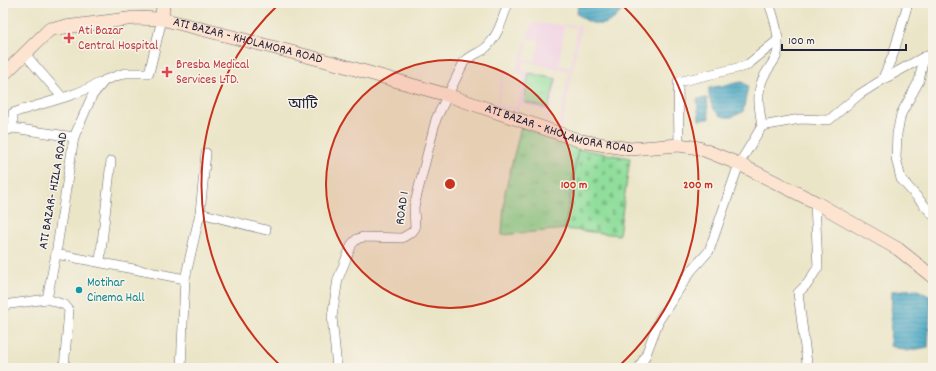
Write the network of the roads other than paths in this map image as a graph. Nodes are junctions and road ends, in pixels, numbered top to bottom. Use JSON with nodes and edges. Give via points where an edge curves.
{"nodes":[{"id":1,"x":163,"y":3,"type":"edge"},
{"id":2,"x":508,"y":3,"type":"edge"},
{"id":3,"x":769,"y":3,"type":"edge"},
{"id":4,"x":908,"y":3,"type":"edge"},
{"id":5,"x":162,"y":19,"type":"junction"},
{"id":6,"x":778,"y":40,"type":"junction"},
{"id":7,"x":24,"y":53,"type":"junction"},
{"id":8,"x":929,"y":56,"type":"edge"},
{"id":9,"x":3,"y":75,"type":"edge"},
{"id":10,"x":105,"y":80,"type":"junction"},
{"id":11,"x":882,"y":80,"type":"junction"},
{"id":12,"x":447,"y":95,"type":"junction"},
{"id":13,"x":62,"y":97,"type":"junction"},
{"id":14,"x":762,"y":126,"type":"junction"},
{"id":15,"x":13,"y":128,"type":"junction"},
{"id":16,"x":3,"y":132,"type":"edge"},
{"id":17,"x":74,"y":136,"type":"junction"},
{"id":18,"x":679,"y":145,"type":"junction"},
{"id":19,"x":206,"y":153,"type":"dead end"},
{"id":20,"x":111,"y":161,"type":"dead end"},
{"id":21,"x":739,"y":164,"type":"junction"},
{"id":22,"x":815,"y":202,"type":"junction"},
{"id":23,"x":200,"y":213,"type":"junction"},
{"id":24,"x":933,"y":215,"type":"edge"},
{"id":25,"x":266,"y":230,"type":"dead end"},
{"id":26,"x":56,"y":254,"type":"junction"},
{"id":27,"x":100,"y":261,"type":"junction"},
{"id":28,"x":933,"y":277,"type":"edge"},
{"id":29,"x":185,"y":279,"type":"junction"},
{"id":30,"x":47,"y":299,"type":"junction"},
{"id":31,"x":3,"y":305,"type":"edge"},
{"id":32,"x":64,"y":368,"type":"edge"},
{"id":33,"x":181,"y":368,"type":"edge"},
{"id":34,"x":337,"y":368,"type":"edge"},
{"id":35,"x":639,"y":368,"type":"edge"},
{"id":36,"x":805,"y":368,"type":"edge"}],
"edges":[{"from":1,"to":5,"type":"main road"},
{"from":2,"to":12,"type":"street","via":[[491,41],[483,50],[464,62]]},
{"from":3,"to":6,"type":"street"},
{"from":4,"to":11,"type":"street","via":[[893,55]]},
{"from":5,"to":7,"type":"main road","name":"ATI BAZAR - KHOLAMORA ROAD","via":[[135,18],[50,29]]},
{"from":5,"to":10,"type":"street","via":[[149,73],[125,73]]},
{"from":5,"to":12,"type":"main road","name":"ATI BAZAR - KHOLAMORA ROAD"},
{"from":6,"to":14,"type":"street","via":[[776,57],[759,89]]},
{"from":6,"to":18,"type":"street","via":[[746,66],[678,82]]},
{"from":7,"to":9,"type":"main road","name":"ATI BAZAR - KHOLAMORA ROAD"},
{"from":7,"to":13,"type":"street"},
{"from":8,"to":11,"type":"street"},
{"from":8,"to":24,"type":"street","via":[[901,114],[896,158],[901,179]]},
{"from":10,"to":13,"type":"street","via":[[82,92]]},
{"from":10,"to":17,"type":"street","name":"ATI BAZAR- HIZLA ROAD","via":[[92,96]]},
{"from":11,"to":14,"type":"street","via":[[860,94],[829,120],[800,119]]},
{"from":12,"to":18,"type":"main road","name":"ATI BAZAR - KHOLAMORA ROAD","via":[[581,141],[630,149]]},
{"from":12,"to":34,"type":"street","name":"ROAD 1","via":[[436,119],[414,207],[412,232],[402,238],[357,239],[352,244],[338,278],[332,317]]},
{"from":13,"to":15,"type":"street","via":[[13,113]]},
{"from":14,"to":21,"type":"street"},
{"from":15,"to":16,"type":"street"},
{"from":15,"to":17,"type":"street"},
{"from":17,"to":26,"type":"street","name":"ATI BAZAR- HIZLA ROAD"},
{"from":18,"to":21,"type":"main road","name":"ATI BAZAR - KHOLAMORA ROAD","via":[[699,148]]},
{"from":19,"to":23,"type":"street"},
{"from":20,"to":27,"type":"street"},
{"from":21,"to":22,"type":"main road","name":"ATI BAZAR - KHOLAMORA ROAD"},
{"from":21,"to":35,"type":"street","via":[[709,251],[691,271],[659,320]]},
{"from":22,"to":28,"type":"main road","name":"ATI BAZAR - KHOLAMORA ROAD","via":[[898,249]]},
{"from":22,"to":36,"type":"street","via":[[818,267],[798,293]]},
{"from":23,"to":25,"type":"street"},
{"from":23,"to":29,"type":"street"},
{"from":26,"to":27,"type":"street"},
{"from":26,"to":30,"type":"street","name":"ATI BAZAR- HIZLA ROAD"},
{"from":27,"to":29,"type":"street"},
{"from":29,"to":33,"type":"street"},
{"from":30,"to":31,"type":"street"},
{"from":30,"to":32,"type":"street","via":[[65,305],[69,310]]}]}
